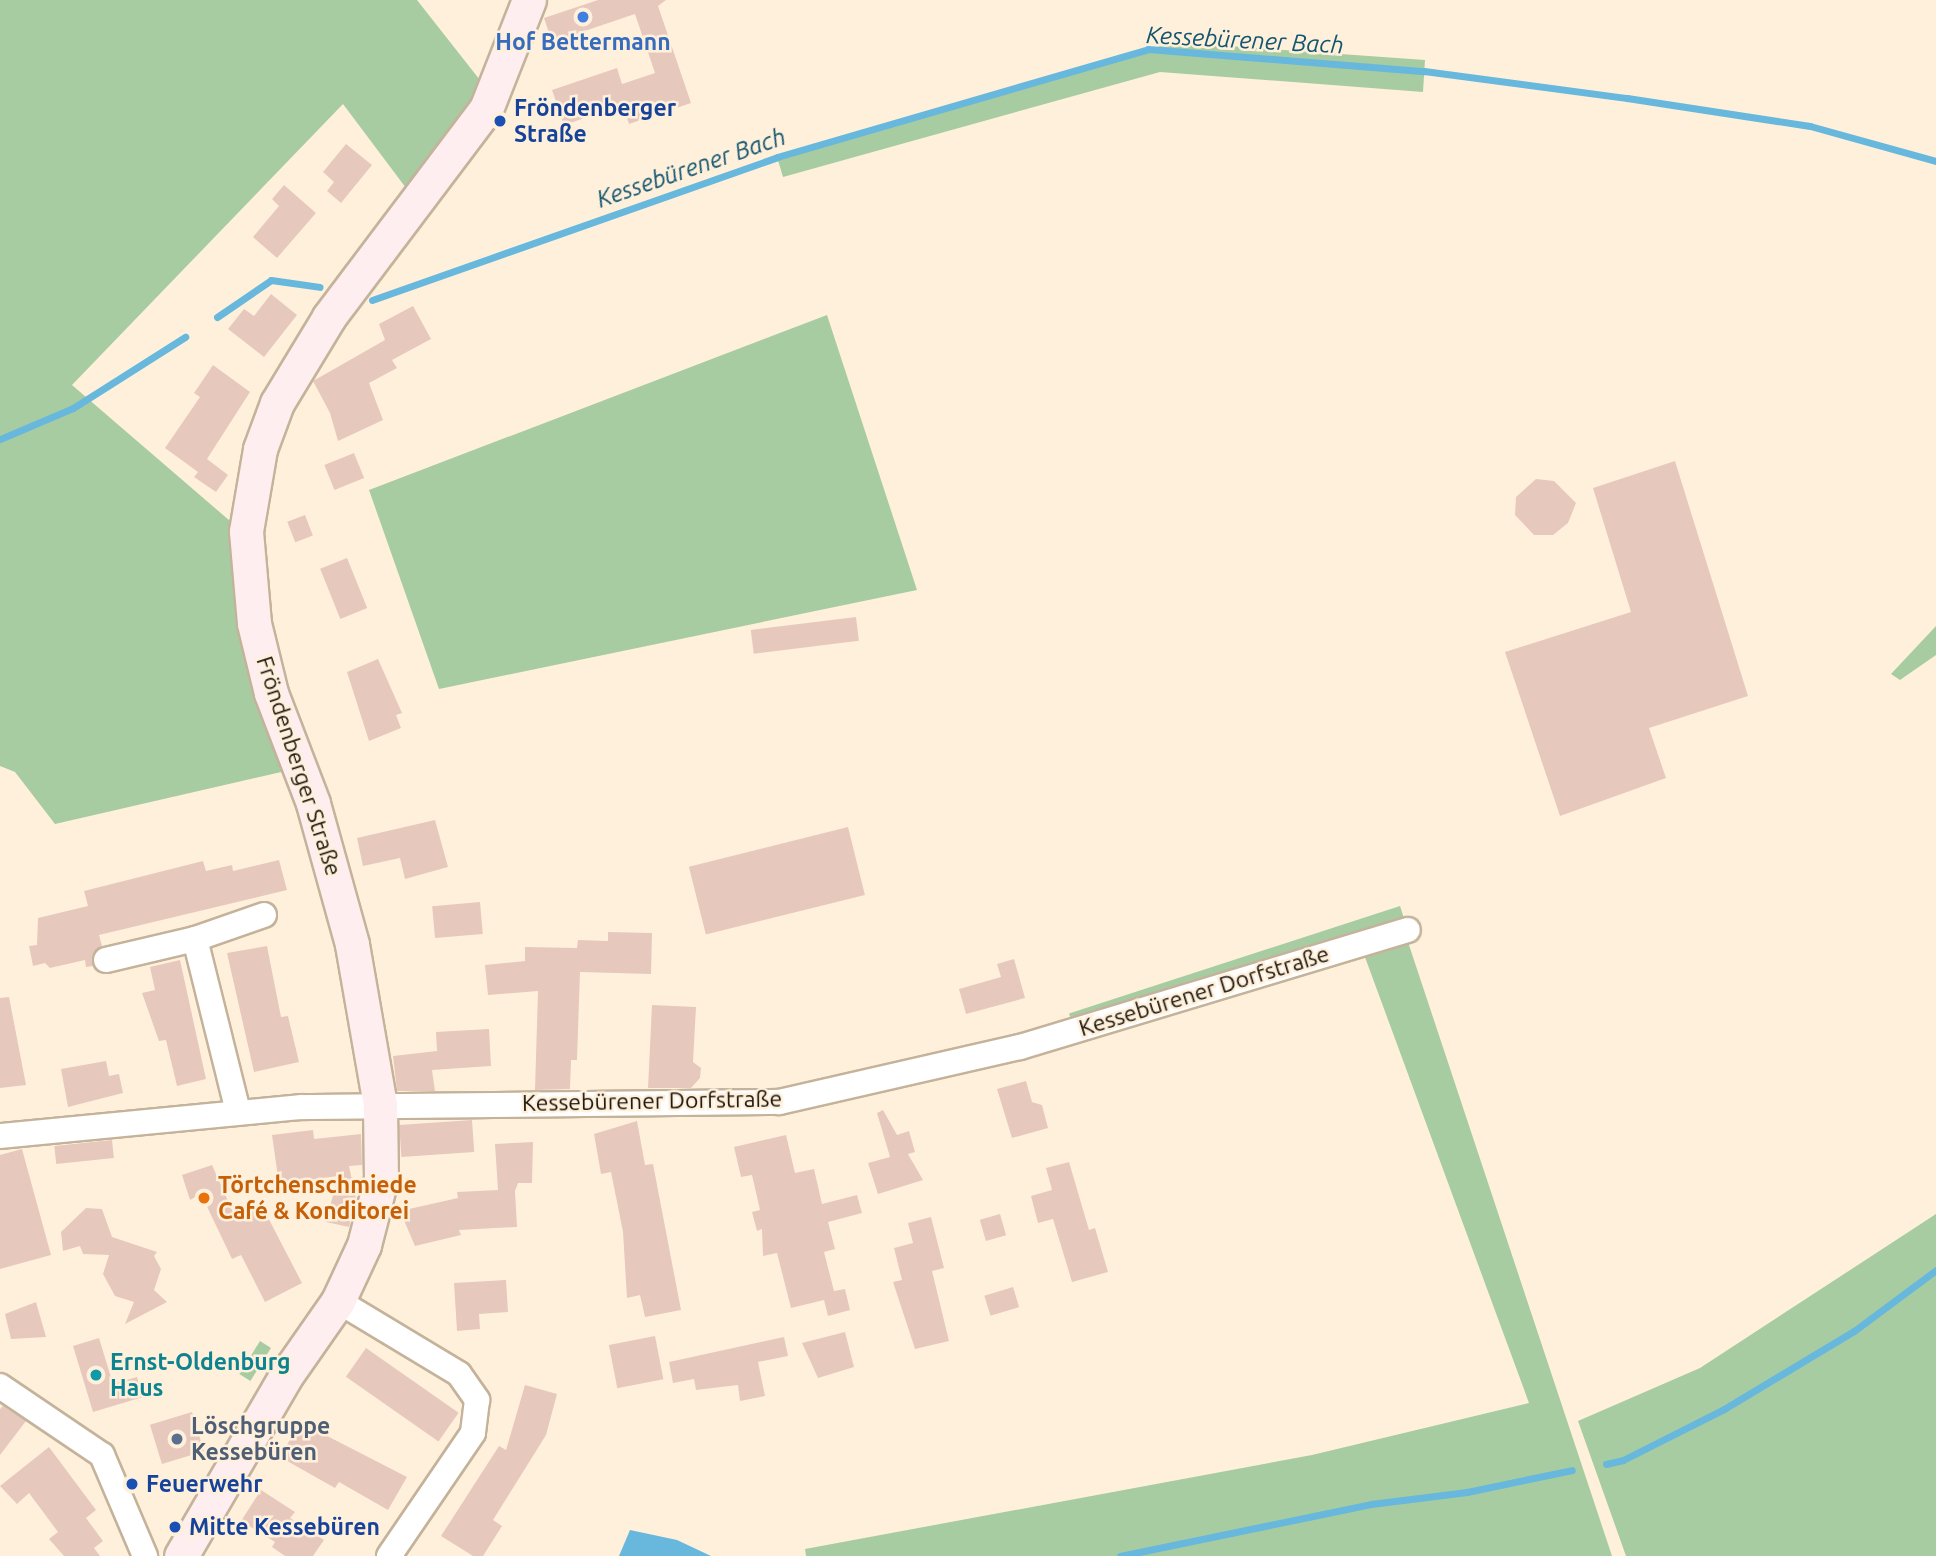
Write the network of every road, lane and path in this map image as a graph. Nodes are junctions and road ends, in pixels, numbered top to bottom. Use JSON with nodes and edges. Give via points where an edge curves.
{"nodes":[{"id":1,"x":528,"y":0,"type":"edge"},
{"id":2,"x":264,"y":915,"type":"dead end"},
{"id":3,"x":1408,"y":930,"type":"dead end"},
{"id":4,"x":195,"y":939,"type":"junction"},
{"id":5,"x":106,"y":960,"type":"dead end"},
{"id":6,"x":380,"y":1105,"type":"junction"},
{"id":7,"x":238,"y":1112,"type":"junction"},
{"id":8,"x":0,"y":1136,"type":"edge"},
{"id":9,"x":338,"y":1301,"type":"junction"},
{"id":10,"x":0,"y":1386,"type":"edge"},
{"id":11,"x":145,"y":1556,"type":"edge"},
{"id":12,"x":181,"y":1556,"type":"edge"},
{"id":13,"x":389,"y":1556,"type":"edge"}],
"edges":[{"from":1,"to":6,"type":"main road","name":"Fröndenberger Straße","via":[[486,109],[330,317],[277,403],[260,449],[250,496],[246,571],[254,623],[271,693],[337,882]]},
{"from":2,"to":4,"type":"street"},
{"from":3,"to":6,"type":"street","name":"Kessebürener Dorfstraße","via":[[1020,1047],[779,1102]]},
{"from":4,"to":5,"type":"street"},
{"from":4,"to":7,"type":"street"},
{"from":6,"to":7,"type":"street","name":"Kessebürener Dorfstraße"},
{"from":6,"to":9,"type":"main road","name":"Fröndenberger Straße","via":[[381,1179],[376,1209]]},
{"from":7,"to":8,"type":"street","name":"Kessebürener Dorfstraße"},
{"from":9,"to":12,"type":"main road","name":"Fröndenberger Straße","via":[[285,1377]]},
{"from":9,"to":13,"type":"street","via":[[459,1374],[477,1400],[473,1433]]},
{"from":10,"to":11,"type":"street","via":[[102,1455]]}]}
